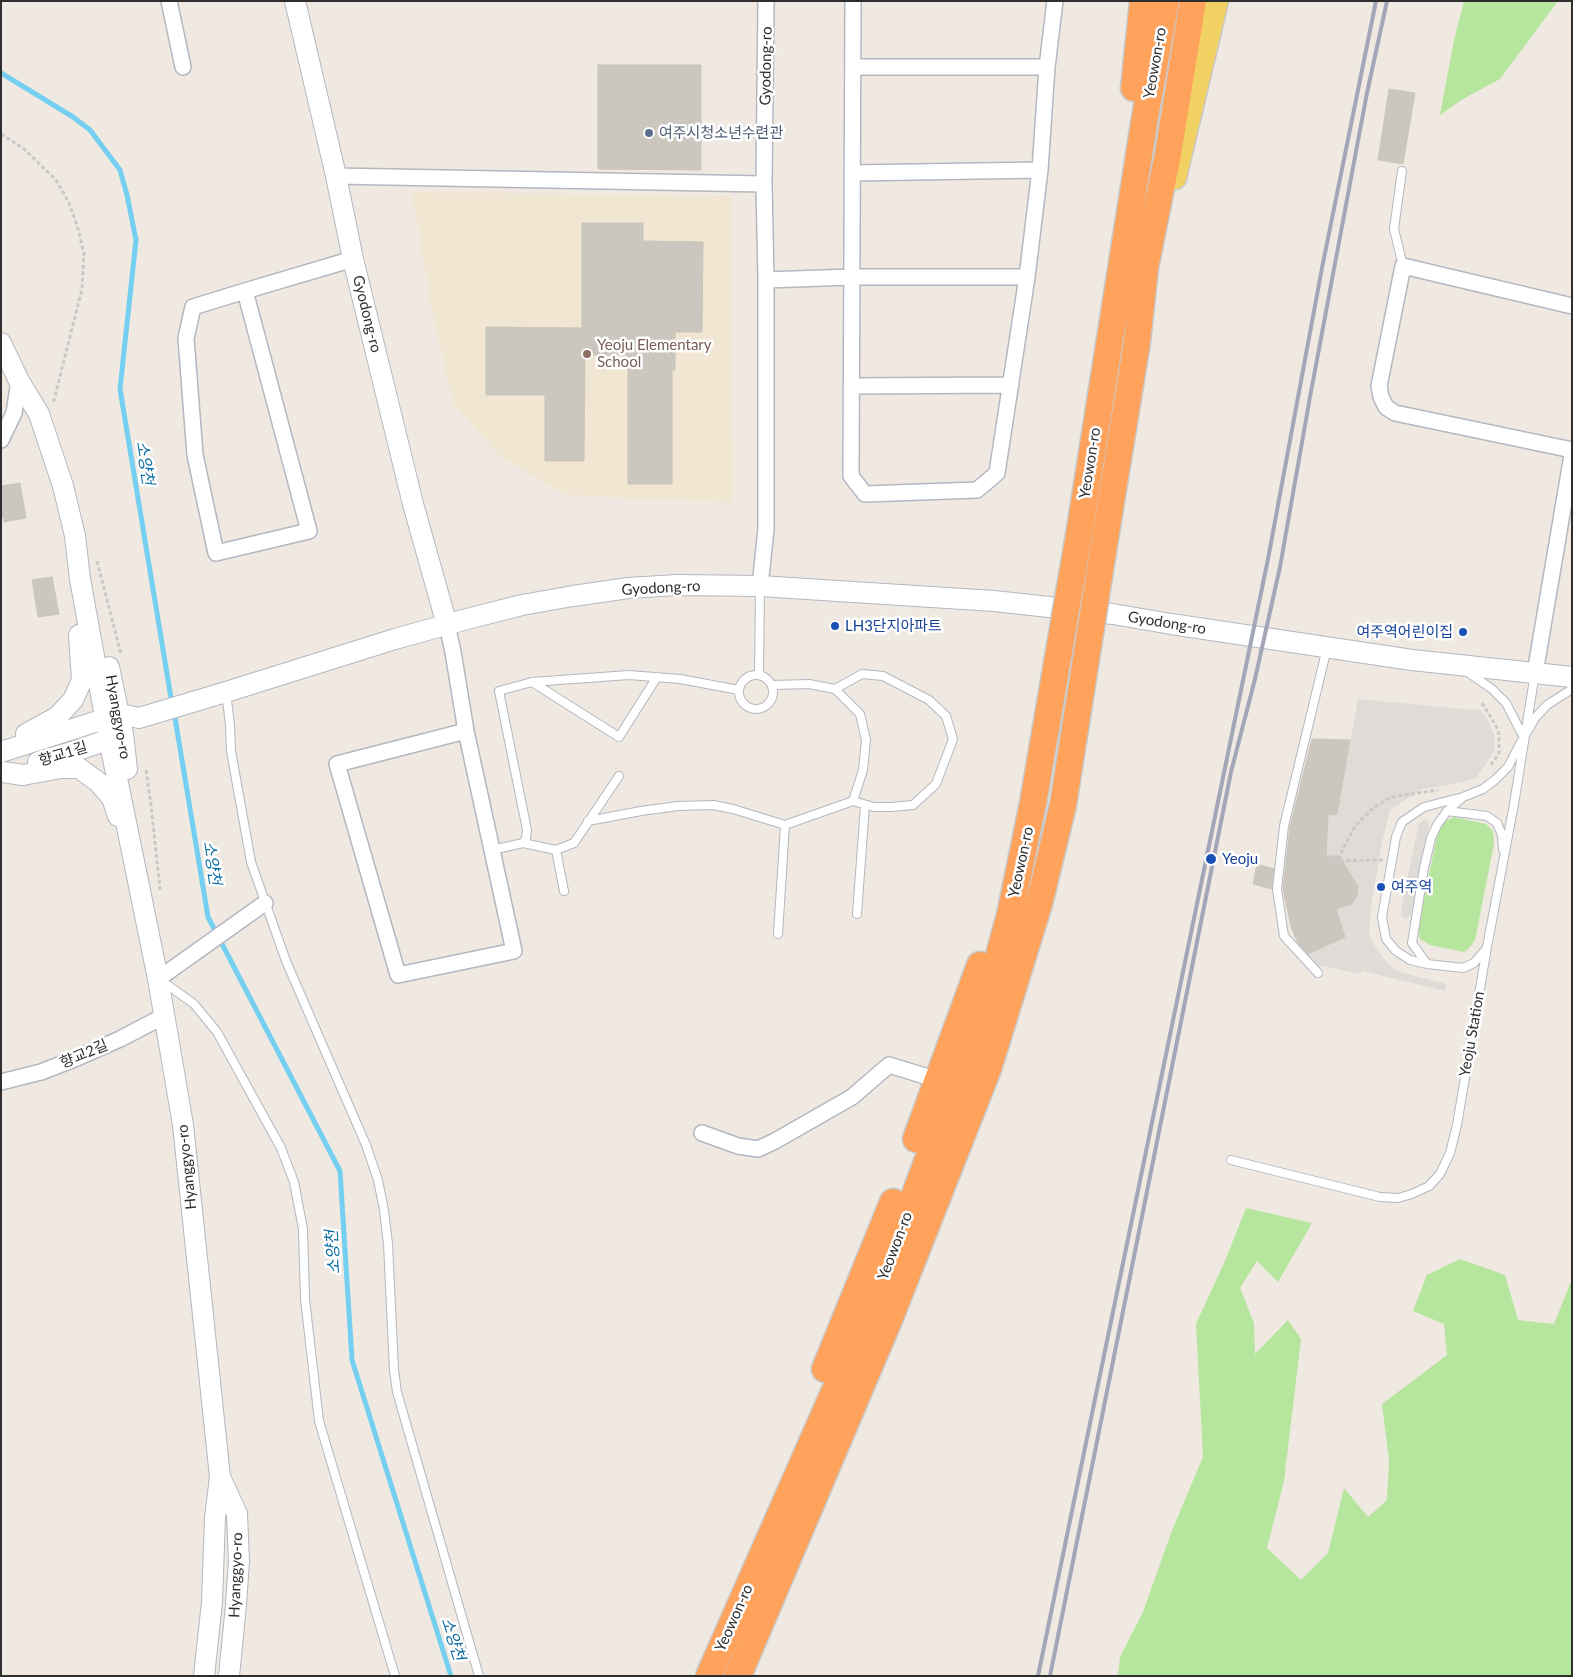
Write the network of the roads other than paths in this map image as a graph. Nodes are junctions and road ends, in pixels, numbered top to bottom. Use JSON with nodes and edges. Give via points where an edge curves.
{"nodes":[{"id":1,"x":170,"y":1,"type":"edge"},
{"id":2,"x":295,"y":1,"type":"edge"},
{"id":3,"x":766,"y":1,"type":"edge"},
{"id":4,"x":853,"y":1,"type":"edge"},
{"id":5,"x":1055,"y":1,"type":"edge"},
{"id":6,"x":1143,"y":1,"type":"edge"},
{"id":7,"x":1166,"y":1,"type":"edge"},
{"id":8,"x":1193,"y":1,"type":"edge"},
{"id":9,"x":1217,"y":1,"type":"edge"},
{"id":10,"x":183,"y":67,"type":"dead end"},
{"id":11,"x":853,"y":67,"type":"junction"},
{"id":12,"x":1047,"y":67,"type":"junction"},
{"id":13,"x":1040,"y":170,"type":"junction"},
{"id":14,"x":1402,"y":171,"type":"dead end"},
{"id":15,"x":852,"y":173,"type":"junction"},
{"id":16,"x":336,"y":176,"type":"junction"},
{"id":17,"x":764,"y":184,"type":"junction"},
{"id":18,"x":353,"y":258,"type":"junction"},
{"id":19,"x":1403,"y":266,"type":"junction"},
{"id":20,"x":852,"y":277,"type":"junction"},
{"id":21,"x":1027,"y":277,"type":"junction"},
{"id":22,"x":766,"y":280,"type":"junction"},
{"id":23,"x":245,"y":291,"type":"junction"},
{"id":24,"x":1117,"y":298,"type":"junction"},
{"id":25,"x":1572,"y":306,"type":"edge"},
{"id":26,"x":1137,"y":342,"type":"junction"},
{"id":27,"x":1,"y":343,"type":"edge"},
{"id":28,"x":19,"y":381,"type":"junction"},
{"id":29,"x":1011,"y":385,"type":"junction"},
{"id":30,"x":851,"y":386,"type":"junction"},
{"id":31,"x":1,"y":440,"type":"edge"},
{"id":32,"x":1572,"y":450,"type":"edge"},
{"id":33,"x":1572,"y":455,"type":"edge"},
{"id":34,"x":80,"y":579,"type":"junction"},
{"id":35,"x":760,"y":586,"type":"junction"},
{"id":36,"x":447,"y":625,"type":"junction"},
{"id":37,"x":1327,"y":648,"type":"junction"},
{"id":38,"x":1456,"y":664,"type":"junction"},
{"id":39,"x":1534,"y":673,"type":"junction"},
{"id":40,"x":759,"y":675,"type":"junction"},
{"id":41,"x":657,"y":677,"type":"junction"},
{"id":42,"x":1572,"y":677,"type":"edge"},
{"id":43,"x":532,"y":682,"type":"junction"},
{"id":44,"x":772,"y":685,"type":"junction"},
{"id":45,"x":835,"y":689,"type":"junction"},
{"id":46,"x":1572,"y":689,"type":"edge"},
{"id":47,"x":739,"y":690,"type":"junction"},
{"id":48,"x":221,"y":694,"type":"junction"},
{"id":49,"x":129,"y":716,"type":"junction"},
{"id":50,"x":466,"y":730,"type":"junction"},
{"id":51,"x":116,"y":737,"type":"junction"},
{"id":52,"x":1524,"y":738,"type":"junction"},
{"id":53,"x":1,"y":750,"type":"edge"},
{"id":54,"x":2,"y":772,"type":"edge"},
{"id":55,"x":619,"y":776,"type":"dead end"},
{"id":56,"x":1463,"y":797,"type":"junction"},
{"id":57,"x":854,"y":801,"type":"junction"},
{"id":58,"x":865,"y":805,"type":"junction"},
{"id":59,"x":1447,"y":811,"type":"junction"},
{"id":60,"x":588,"y":821,"type":"junction"},
{"id":61,"x":785,"y":824,"type":"junction"},
{"id":62,"x":523,"y":843,"type":"junction"},
{"id":63,"x":492,"y":850,"type":"junction"},
{"id":64,"x":556,"y":850,"type":"junction"},
{"id":65,"x":1504,"y":858,"type":"junction"},
{"id":66,"x":134,"y":860,"type":"junction"},
{"id":67,"x":564,"y":891,"type":"dead end"},
{"id":68,"x":261,"y":906,"type":"junction"},
{"id":69,"x":857,"y":914,"type":"dead end"},
{"id":70,"x":1010,"y":915,"type":"junction"},
{"id":71,"x":778,"y":934,"type":"dead end"},
{"id":72,"x":1487,"y":947,"type":"junction"},
{"id":73,"x":1428,"y":964,"type":"junction"},
{"id":74,"x":1318,"y":973,"type":"dead end"},
{"id":75,"x":158,"y":979,"type":"junction"},
{"id":76,"x":164,"y":1016,"type":"junction"},
{"id":77,"x":938,"y":1080,"type":"junction"},
{"id":78,"x":1,"y":1082,"type":"edge"},
{"id":79,"x":702,"y":1133,"type":"dead end"},
{"id":80,"x":1230,"y":1160,"type":"dead end"},
{"id":81,"x":220,"y":1477,"type":"junction"},
{"id":82,"x":764,"y":1550,"type":"junction"},
{"id":83,"x":204,"y":1676,"type":"edge"},
{"id":84,"x":229,"y":1676,"type":"edge"},
{"id":85,"x":395,"y":1676,"type":"edge"},
{"id":86,"x":479,"y":1676,"type":"edge"},
{"id":87,"x":709,"y":1676,"type":"edge"},
{"id":88,"x":738,"y":1676,"type":"edge"}],
"edges":[{"from":1,"to":10,"type":"street"},
{"from":2,"to":16,"type":"street","name":"Gyodong-ro"},
{"from":3,"to":17,"type":"street","name":"Gyodong-ro"},
{"from":4,"to":11,"type":"street"},
{"from":5,"to":12,"type":"street"},
{"from":6,"to":24,"type":"highway","via":[[1113,260]]},
{"from":7,"to":24,"type":"highway","name":"Yeowon-ro"},
{"from":8,"to":26,"type":"highway","name":"Yeowon-ro","via":[[1145,268]]},
{"from":9,"to":26,"type":"main road"},
{"from":11,"to":12,"type":"street"},
{"from":11,"to":15,"type":"street"},
{"from":12,"to":13,"type":"street"},
{"from":13,"to":15,"type":"street"},
{"from":13,"to":21,"type":"street"},
{"from":14,"to":19,"type":"lane","via":[[1394,229]]},
{"from":15,"to":20,"type":"street"},
{"from":16,"to":17,"type":"street"},
{"from":16,"to":18,"type":"street","name":"Gyodong-ro"},
{"from":17,"to":22,"type":"street","name":"Gyodong-ro"},
{"from":18,"to":23,"type":"street"},
{"from":18,"to":36,"type":"street","name":"Gyodong-ro","via":[[412,504]]},
{"from":19,"to":25,"type":"street"},
{"from":19,"to":32,"type":"street","via":[[1379,386],[1386,407],[1395,413]]},
{"from":20,"to":21,"type":"street"},
{"from":20,"to":22,"type":"street"},
{"from":20,"to":30,"type":"street"},
{"from":21,"to":29,"type":"street"},
{"from":22,"to":35,"type":"street","name":"Gyodong-ro","via":[[766,529]]},
{"from":23,"to":23,"type":"street","via":[[308,531],[216,553],[195,455],[186,338],[193,307]]},
{"from":24,"to":70,"type":"highway","name":"Yeowon-ro","bridge":true,"via":[[1033,803]]},
{"from":26,"to":88,"type":"highway","name":"Yeowon-ro","bridge":true,"via":[[1063,805],[1039,904],[988,1069],[889,1320]]},
{"from":27,"to":28,"type":"street","name":"Hyanggyo-ro"},
{"from":28,"to":31,"type":"street","via":[[14,413]]},
{"from":28,"to":34,"type":"street","name":"Hyanggyo-ro","via":[[39,414],[54,460],[74,536]]},
{"from":29,"to":30,"type":"street"},
{"from":29,"to":30,"type":"street","via":[[997,473],[977,490],[865,494],[851,476]]},
{"from":33,"to":39,"type":"street"},
{"from":34,"to":49,"type":"street","name":"Hyanggyo-ro","via":[[94,597]]},
{"from":34,"to":53,"type":"street","via":[[74,604],[82,680],[73,700],[57,717],[4,744]]},
{"from":35,"to":36,"type":"street","name":"Gyodong-ro","via":[[628,588],[522,606]]},
{"from":35,"to":37,"type":"street","name":"Gyodong-ro","via":[[994,601],[1113,614]]},
{"from":35,"to":40,"type":"lane"},
{"from":36,"to":48,"type":"street","name":"Gyodong-ro"},
{"from":36,"to":50,"type":"street"},
{"from":37,"to":38,"type":"street","name":"Gyodong-ro"},
{"from":37,"to":74,"type":"lane","via":[[1284,826],[1277,889],[1284,936]]},
{"from":38,"to":39,"type":"street","name":"Gyodong-ro"},
{"from":38,"to":52,"type":"lane","via":[[1506,703]]},
{"from":39,"to":42,"type":"street","name":"Gyodong-ro"},
{"from":39,"to":52,"type":"lane","name":"Yeoju Station"},
{"from":40,"to":44,"type":"lane","via":[[765,676]]},
{"from":40,"to":47,"type":"lane","via":[[744,680]]},
{"from":41,"to":43,"type":"lane","via":[[629,675]]},
{"from":41,"to":43,"type":"lane","via":[[619,737]]},
{"from":41,"to":47,"type":"lane"},
{"from":43,"to":62,"type":"lane","via":[[499,691],[527,830]]},
{"from":44,"to":45,"type":"lane","via":[[809,684]]},
{"from":44,"to":47,"type":"lane","via":[[771,701],[756,709],[742,701]]},
{"from":45,"to":57,"type":"lane","via":[[860,714],[866,740],[863,770]]},
{"from":45,"to":58,"type":"lane","via":[[862,674],[884,676],[928,700],[946,716],[953,739],[936,784],[912,805]]},
{"from":46,"to":52,"type":"lane","via":[[1547,705]]},
{"from":48,"to":49,"type":"street","name":"향교1길"},
{"from":48,"to":68,"type":"lane","via":[[230,725],[231,751]]},
{"from":49,"to":51,"type":"street"},
{"from":49,"to":51,"type":"street","name":"Hyanggyo-ro"},
{"from":49,"to":53,"type":"street","name":"향교1길"},
{"from":50,"to":63,"type":"street"},
{"from":50,"to":63,"type":"street","via":[[337,764],[398,975],[514,951]]},
{"from":51,"to":54,"type":"street","name":"향교1길"},
{"from":51,"to":66,"type":"street","name":"Hyanggyo-ro","via":[[135,834]]},
{"from":52,"to":56,"type":"lane","via":[[1508,767],[1496,779],[1483,789]]},
{"from":52,"to":65,"type":"lane","name":"Yeoju Station"},
{"from":54,"to":66,"type":"street","via":[[23,775],[79,768],[112,798]]},
{"from":55,"to":60,"type":"lane"},
{"from":56,"to":59,"type":"lane"},
{"from":56,"to":73,"type":"lane","via":[[1424,807],[1402,822],[1396,836],[1382,917],[1386,939],[1410,960]]},
{"from":57,"to":58,"type":"lane"},
{"from":57,"to":61,"type":"lane"},
{"from":58,"to":69,"type":"lane"},
{"from":59,"to":65,"type":"lane","via":[[1487,816],[1497,823],[1502,835]]},
{"from":59,"to":73,"type":"lane","via":[[1431,838],[1412,933],[1412,943]]},
{"from":60,"to":61,"type":"lane","via":[[669,807],[714,805]]},
{"from":60,"to":64,"type":"lane","via":[[574,843]]},
{"from":61,"to":71,"type":"lane"},
{"from":62,"to":63,"type":"lane"},
{"from":62,"to":64,"type":"lane"},
{"from":64,"to":67,"type":"lane"},
{"from":65,"to":72,"type":"lane","name":"Yeoju Station"},
{"from":66,"to":75,"type":"street","name":"Hyanggyo-ro"},
{"from":68,"to":75,"type":"street"},
{"from":68,"to":86,"type":"lane","via":[[366,1145],[378,1180],[388,1244],[397,1392]]},
{"from":70,"to":77,"type":"highway","via":[[986,949]]},
{"from":70,"to":82,"type":"highway","name":"Yeowon-ro","via":[[984,1009],[880,1288]]},
{"from":72,"to":73,"type":"lane","via":[[1474,963],[1463,968]]},
{"from":72,"to":80,"type":"lane","name":"Yeoju Station","via":[[1457,1125],[1450,1153],[1440,1174],[1429,1186],[1398,1198],[1380,1197]]},
{"from":75,"to":76,"type":"street","name":"Hyanggyo-ro"},
{"from":75,"to":85,"type":"lane","via":[[194,1004],[217,1032],[280,1148],[294,1182],[303,1229],[305,1299],[319,1421]]},
{"from":76,"to":78,"type":"street","name":"향교2길","via":[[77,1058],[41,1072]]},
{"from":76,"to":81,"type":"street","name":"Hyanggyo-ro","via":[[183,1125]]},
{"from":77,"to":79,"type":"street","via":[[889,1065],[852,1097],[758,1149],[738,1146]]},
{"from":77,"to":82,"type":"highway","via":[[886,1219],[777,1486]]},
{"from":81,"to":83,"type":"street","name":"Hyanggyo-ro"},
{"from":81,"to":84,"type":"street","name":"Hyanggyo-ro","via":[[236,1514],[239,1561]]},
{"from":82,"to":87,"type":"highway","name":"Yeowon-ro"}]}
